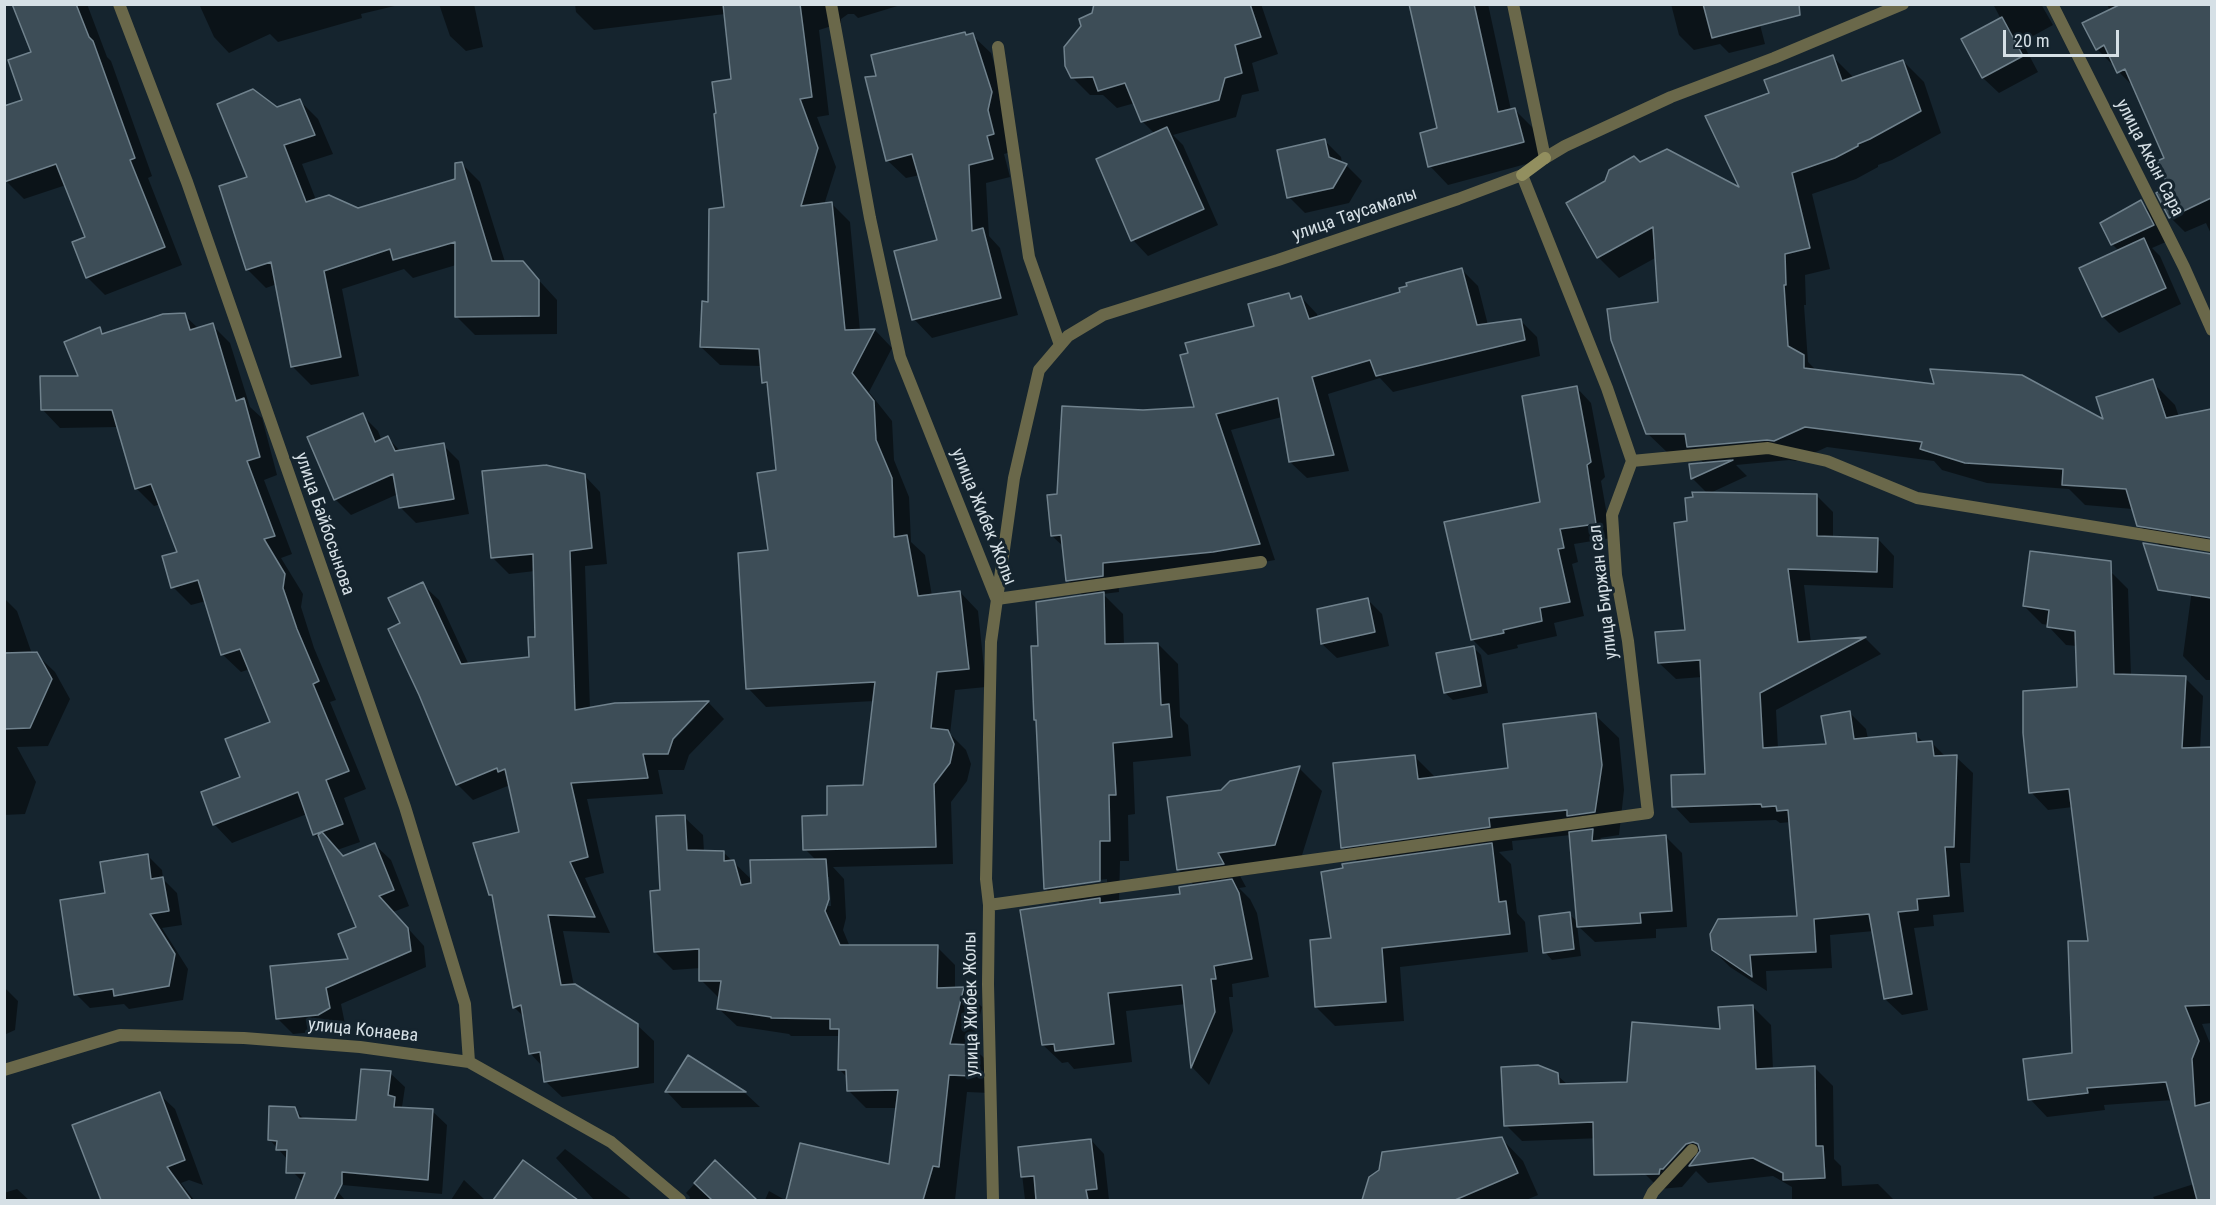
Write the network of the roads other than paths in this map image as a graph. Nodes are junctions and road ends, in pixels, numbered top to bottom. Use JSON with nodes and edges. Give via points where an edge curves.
{"nodes":[{"id":1,"x":119,"y":4,"type":"edge"},
{"id":2,"x":831,"y":4,"type":"edge"},
{"id":3,"x":1513,"y":4,"type":"edge"},
{"id":4,"x":1903,"y":4,"type":"edge"},
{"id":5,"x":2052,"y":4,"type":"edge"},
{"id":6,"x":998,"y":47,"type":"dead end"},
{"id":7,"x":1545,"y":158,"type":"junction"},
{"id":8,"x":1522,"y":175,"type":"junction"},
{"id":9,"x":2211,"y":330,"type":"edge"},
{"id":10,"x":1060,"y":345,"type":"junction"},
{"id":11,"x":1632,"y":461,"type":"junction"},
{"id":12,"x":2211,"y":546,"type":"edge"},
{"id":13,"x":1261,"y":562,"type":"dead end"},
{"id":14,"x":997,"y":599,"type":"junction"},
{"id":15,"x":989,"y":905,"type":"junction"},
{"id":16,"x":469,"y":1062,"type":"junction"},
{"id":17,"x":4,"y":1070,"type":"edge"},
{"id":18,"x":1692,"y":1150,"type":"dead end"},
{"id":19,"x":680,"y":1200,"type":"edge"},
{"id":20,"x":993,"y":1200,"type":"edge"},
{"id":21,"x":1649,"y":1200,"type":"edge"}],
"edges":[{"from":1,"to":16,"type":"street","name":"улица Байбосынова","via":[[187,182],[405,807],[465,1005]]},
{"from":2,"to":14,"type":"street","name":"улица Жибек Жолы","via":[[900,357]]},
{"from":3,"to":7,"type":"street"},
{"from":4,"to":7,"type":"street","name":"улица Таусамалы","via":[[1671,97]]},
{"from":5,"to":9,"type":"street","name":"улица Акын Сара","via":[[2184,267]]},
{"from":6,"to":10,"type":"street","via":[[1029,257]]},
{"from":7,"to":8,"type":"street","name":"улица Таусамалы"},
{"from":8,"to":10,"type":"street","name":"улица Таусамалы","via":[[1278,260],[1103,315]]},
{"from":8,"to":11,"type":"street"},
{"from":10,"to":14,"type":"street","name":"улица Таусамалы","via":[[1039,370],[1029,410],[1014,478]]},
{"from":11,"to":12,"type":"street","via":[[1768,448],[1827,461],[1917,498]]},
{"from":11,"to":15,"type":"street","name":"улица Биржан сал","via":[[1612,514],[1616,574],[1628,641],[1648,813]]},
{"from":13,"to":14,"type":"street"},
{"from":14,"to":15,"type":"street","name":"улица Жибек Жолы","via":[[991,642],[986,879]]},
{"from":15,"to":20,"type":"street","name":"улица Жибек Жолы"},
{"from":16,"to":17,"type":"street","name":"улица Конаева","via":[[360,1047],[244,1038],[120,1035]]},
{"from":16,"to":19,"type":"street","name":"улица Конаева","via":[[611,1142]]},
{"from":18,"to":21,"type":"street"}]}
